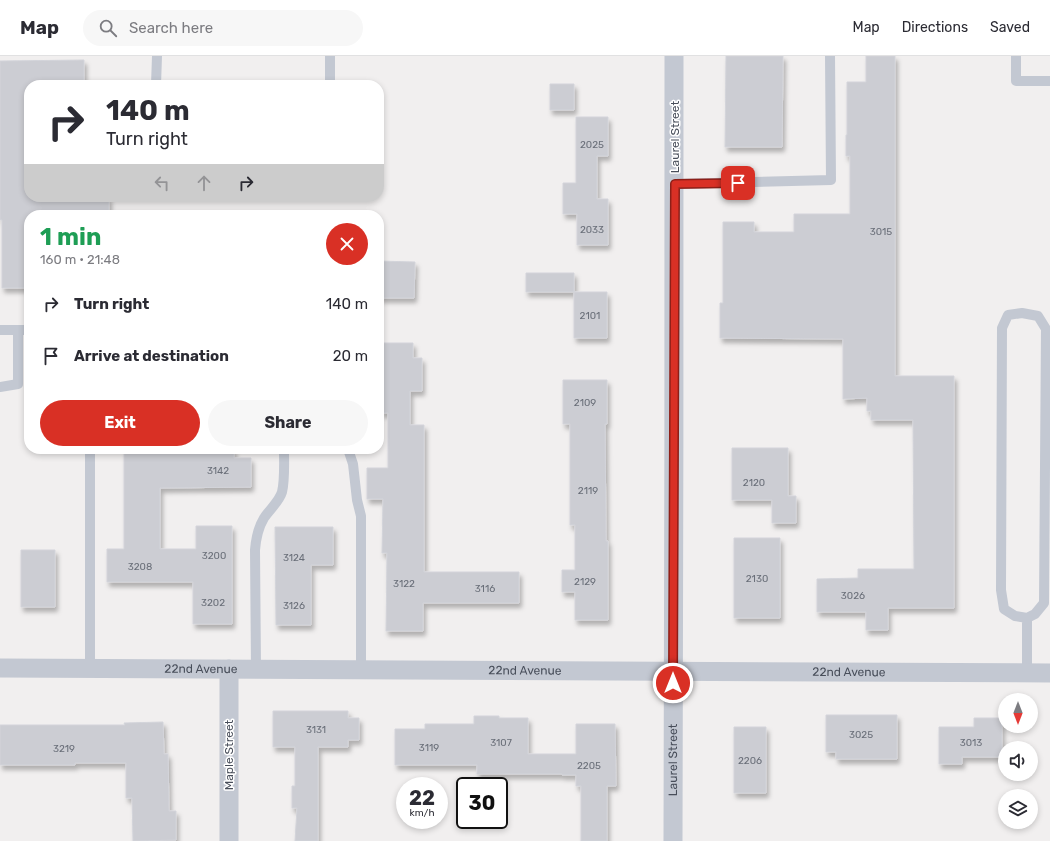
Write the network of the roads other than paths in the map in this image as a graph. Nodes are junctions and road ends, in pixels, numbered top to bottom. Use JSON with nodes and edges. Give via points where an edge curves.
{"nodes":[{"id":1,"x":157,"y":56,"type":"edge"},
{"id":2,"x":330,"y":56,"type":"edge"},
{"id":3,"x":674,"y":56,"type":"edge"},
{"id":4,"x":830,"y":56,"type":"edge"},
{"id":5,"x":1016,"y":56,"type":"edge"},
{"id":6,"x":156,"y":80,"type":"edge"},
{"id":7,"x":330,"y":80,"type":"edge"},
{"id":8,"x":1050,"y":81,"type":"edge"},
{"id":9,"x":675,"y":184,"type":"junction"},
{"id":10,"x":0,"y":330,"type":"edge"},
{"id":11,"x":18,"y":330,"type":"junction"},
{"id":12,"x":24,"y":330,"type":"edge"},
{"id":13,"x":0,"y":387,"type":"edge"},
{"id":14,"x":90,"y":454,"type":"edge"},
{"id":15,"x":284,"y":454,"type":"edge"},
{"id":16,"x":350,"y":454,"type":"edge"},
{"id":17,"x":1027,"y":618,"type":"junction"},
{"id":18,"x":0,"y":668,"type":"edge"},
{"id":19,"x":90,"y":669,"type":"junction"},
{"id":20,"x":229,"y":669,"type":"junction"},
{"id":21,"x":256,"y":669,"type":"junction"},
{"id":22,"x":361,"y":669,"type":"junction"},
{"id":23,"x":673,"y":671,"type":"junction"},
{"id":24,"x":1027,"y":673,"type":"junction"},
{"id":25,"x":1050,"y":673,"type":"edge"},
{"id":26,"x":229,"y":841,"type":"edge"},
{"id":27,"x":673,"y":841,"type":"edge"}],
"edges":[{"from":1,"to":6,"type":"lane"},
{"from":2,"to":7,"type":"lane"},
{"from":3,"to":9,"type":"street","name":"Laurel Street"},
{"from":4,"to":9,"type":"lane","via":[[832,180]]},
{"from":5,"to":8,"type":"lane","via":[[1016,82]]},
{"from":9,"to":23,"type":"street","name":"Laurel Street"},
{"from":10,"to":11,"type":"lane"},
{"from":11,"to":12,"type":"lane"},
{"from":11,"to":13,"type":"lane","via":[[18,384]]},
{"from":14,"to":19,"type":"lane"},
{"from":15,"to":21,"type":"lane","via":[[282,493],[264,518],[256,541]]},
{"from":16,"to":22,"type":"lane","via":[[361,516]]},
{"from":17,"to":17,"type":"lane","via":[[1015,616],[1004,609],[1001,590],[1002,328],[1008,316],[1022,313],[1038,316],[1046,329],[1044,604]]},
{"from":17,"to":24,"type":"lane"},
{"from":18,"to":19,"type":"street","name":"22nd Avenue"},
{"from":19,"to":20,"type":"street","name":"22nd Avenue"},
{"from":20,"to":21,"type":"street","name":"22nd Avenue"},
{"from":20,"to":26,"type":"street","name":"Maple Street"},
{"from":21,"to":22,"type":"street","name":"22nd Avenue"},
{"from":22,"to":23,"type":"street","name":"22nd Avenue"},
{"from":23,"to":24,"type":"street","name":"22nd Avenue"},
{"from":23,"to":27,"type":"street","name":"Laurel Street"},
{"from":24,"to":25,"type":"street","name":"22nd Avenue"}]}
